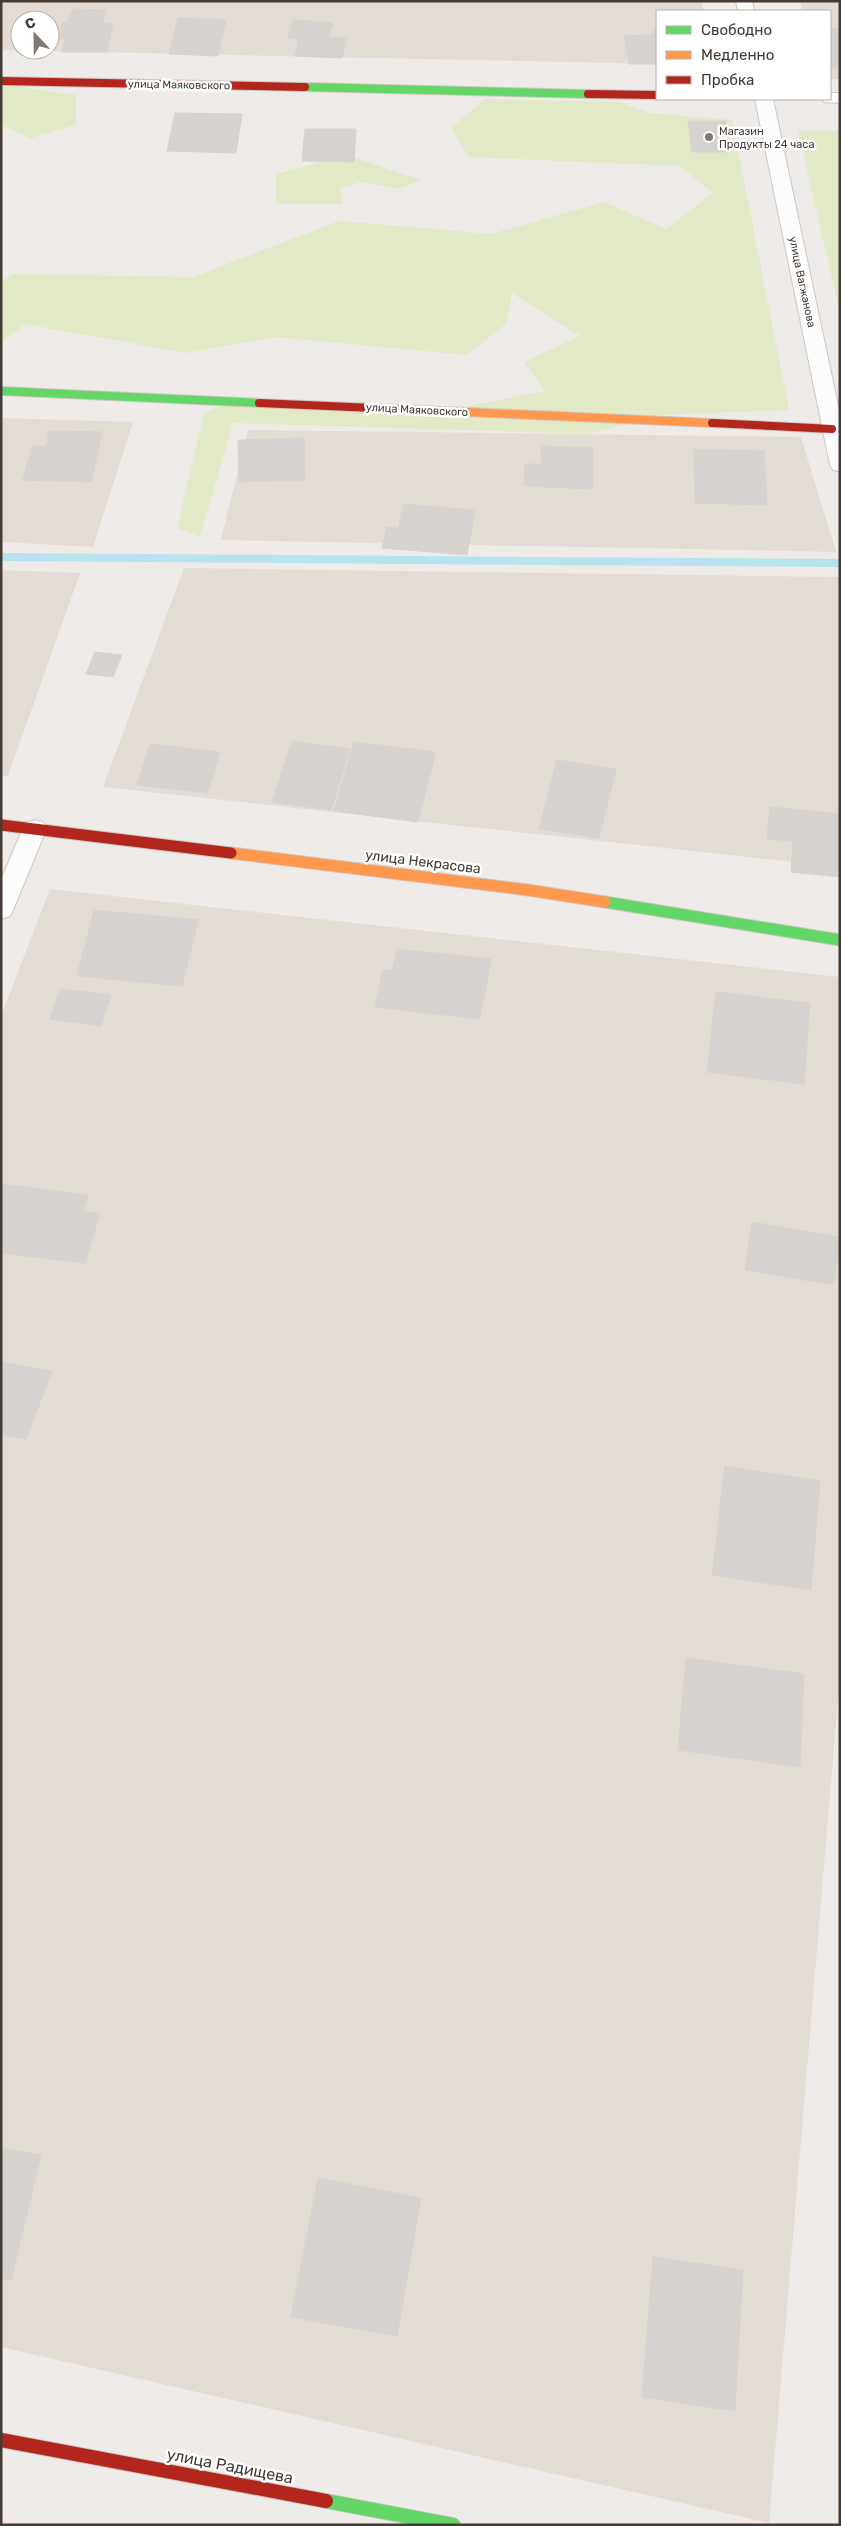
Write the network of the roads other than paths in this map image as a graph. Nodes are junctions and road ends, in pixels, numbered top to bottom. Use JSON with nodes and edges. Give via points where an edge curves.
{"nodes":[{"id":1,"x":1,"y":82,"type":"edge"},
{"id":2,"x":656,"y":95,"type":"edge"},
{"id":3,"x":764,"y":100,"type":"edge"},
{"id":4,"x":1,"y":391,"type":"edge"},
{"id":5,"x":832,"y":429,"type":"junction"},
{"id":6,"x":840,"y":465,"type":"edge"},
{"id":7,"x":1,"y":825,"type":"edge"},
{"id":8,"x":35,"y":828,"type":"junction"},
{"id":9,"x":1,"y":910,"type":"edge"},
{"id":10,"x":840,"y":940,"type":"edge"},
{"id":11,"x":1,"y":2440,"type":"edge"},
{"id":12,"x":453,"y":2525,"type":"edge"}],
"edges":[{"from":1,"to":2,"type":"street","name":"улица Маяковского"},
{"from":3,"to":5,"type":"street","name":"улица Вагжанова"},
{"from":4,"to":5,"type":"street","name":"улица Маяковского"},
{"from":5,"to":6,"type":"street","name":"улица Вагжанова"},
{"from":7,"to":8,"type":"street","name":"улица Некрасова"},
{"from":8,"to":9,"type":"street"},
{"from":8,"to":10,"type":"street","name":"улица Некрасова","via":[[528,890]]},
{"from":11,"to":12,"type":"street","name":"улица Радищева"}]}
